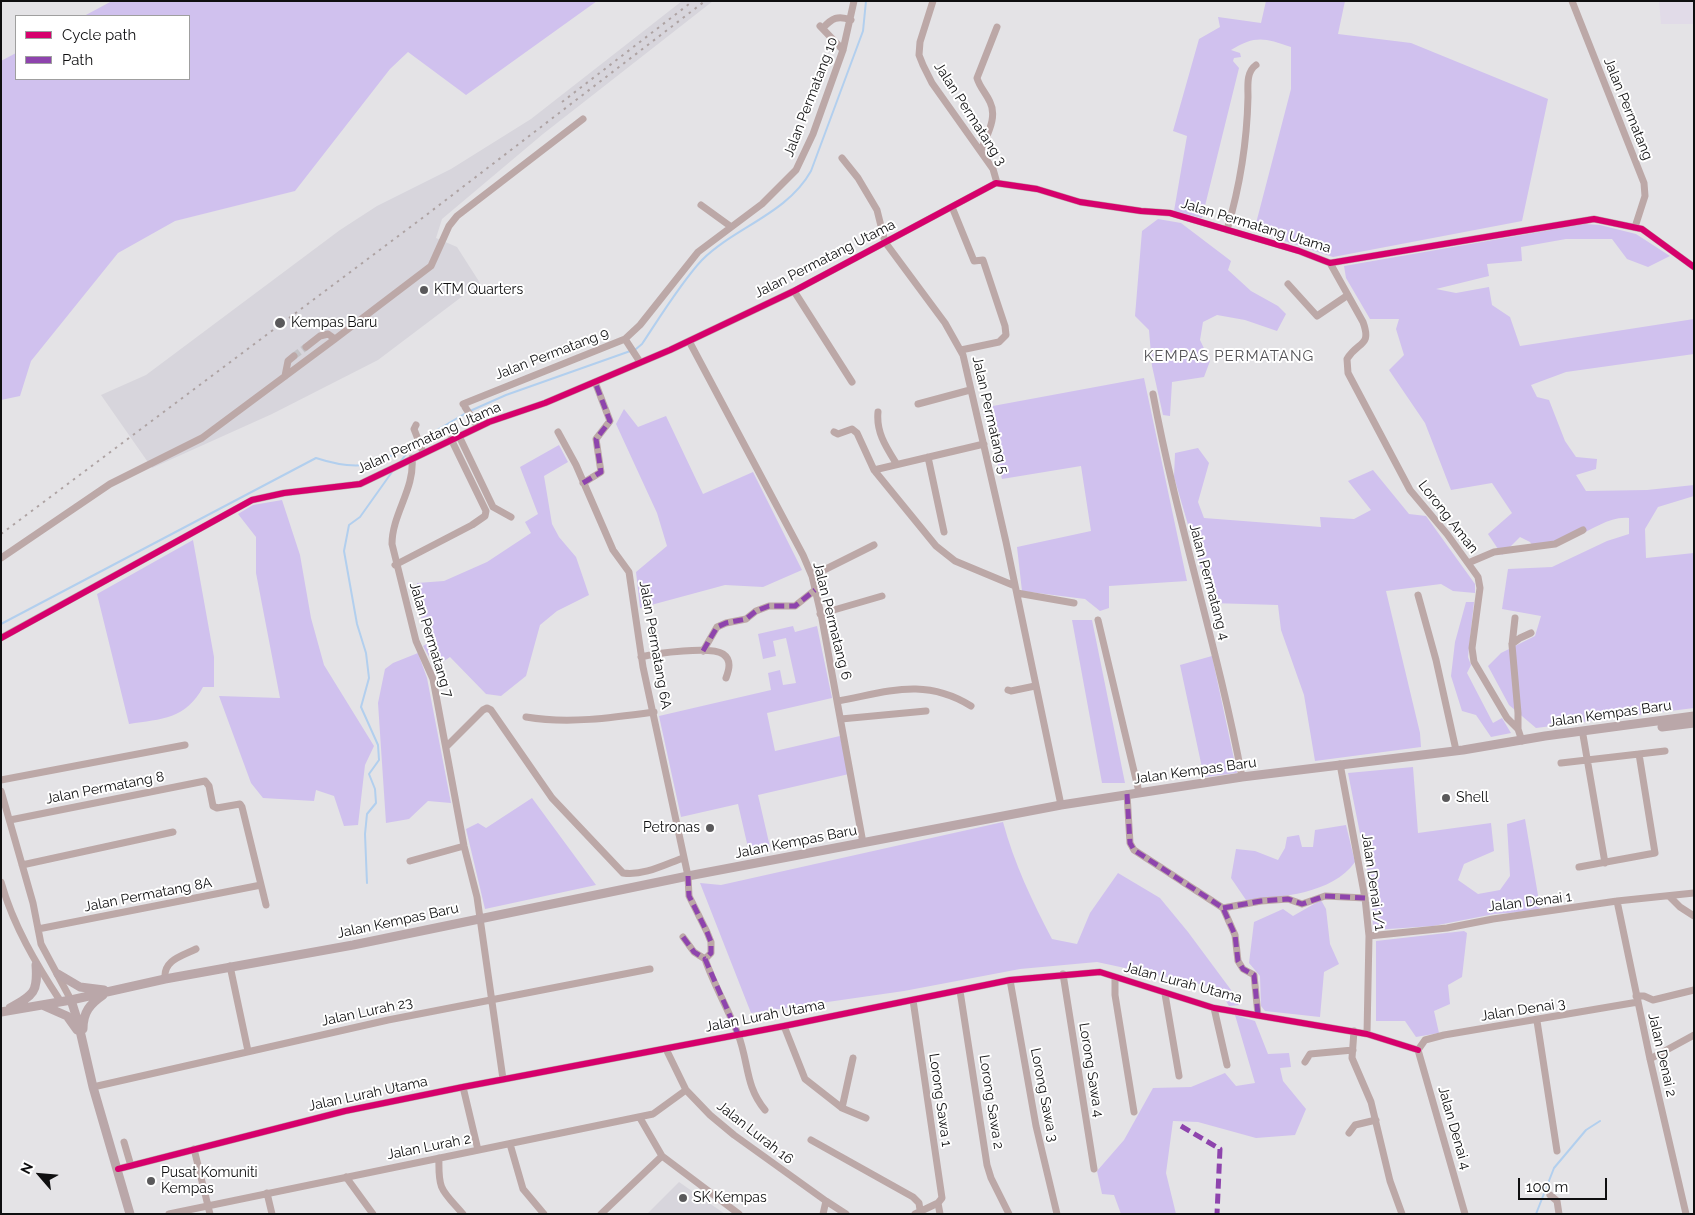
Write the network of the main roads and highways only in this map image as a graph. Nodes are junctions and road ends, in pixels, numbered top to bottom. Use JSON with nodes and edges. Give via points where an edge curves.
{"nodes":[{"id":1,"x":1694,"y":716,"type":"edge"},
{"id":2,"x":1694,"y":723,"type":"edge"},
{"id":3,"x":1526,"y":741,"type":"junction"},
{"id":4,"x":36,"y":965,"type":"road end"},
{"id":5,"x":58,"y":974,"type":"road end"},
{"id":6,"x":110,"y":990,"type":"junction"},
{"id":7,"x":71,"y":1000,"type":"junction"},
{"id":8,"x":61,"y":1002,"type":"junction"},
{"id":9,"x":40,"y":1005,"type":"junction"},
{"id":10,"x":2,"y":1012,"type":"edge"},
{"id":11,"x":78,"y":1022,"type":"junction"},
{"id":12,"x":82,"y":1042,"type":"junction"},
{"id":13,"x":130,"y":1214,"type":"edge"}],
"edges":[{"from":1,"to":3,"type":"main road","name":"Jalan Kempas Baru"},
{"from":2,"to":3,"type":"main road","name":"Jalan Kempas Baru"},
{"from":3,"to":6,"type":"main road","name":"Jalan Kempas Baru","via":[[1242,777],[1061,805]]},
{"from":4,"to":10,"type":"main road","via":[[37,984],[30,997]]},
{"from":5,"to":6,"type":"main road","via":[[80,987]]},
{"from":6,"to":7,"type":"main road","name":"Jalan Kempas Baru"},
{"from":6,"to":12,"type":"main road","via":[[95,1000],[85,1013]]},
{"from":7,"to":8,"type":"main road","name":"Jalan Kempas Baru"},
{"from":7,"to":11,"type":"main road"},
{"from":8,"to":9,"type":"main road","name":"Jalan Kempas Baru"},
{"from":8,"to":11,"type":"main road"},
{"from":9,"to":10,"type":"main road","name":"Jalan Kempas Baru"},
{"from":9,"to":12,"type":"main road","via":[[67,1016]]},
{"from":11,"to":12,"type":"main road"},
{"from":12,"to":13,"type":"main road","via":[[92,1088]]}]}
